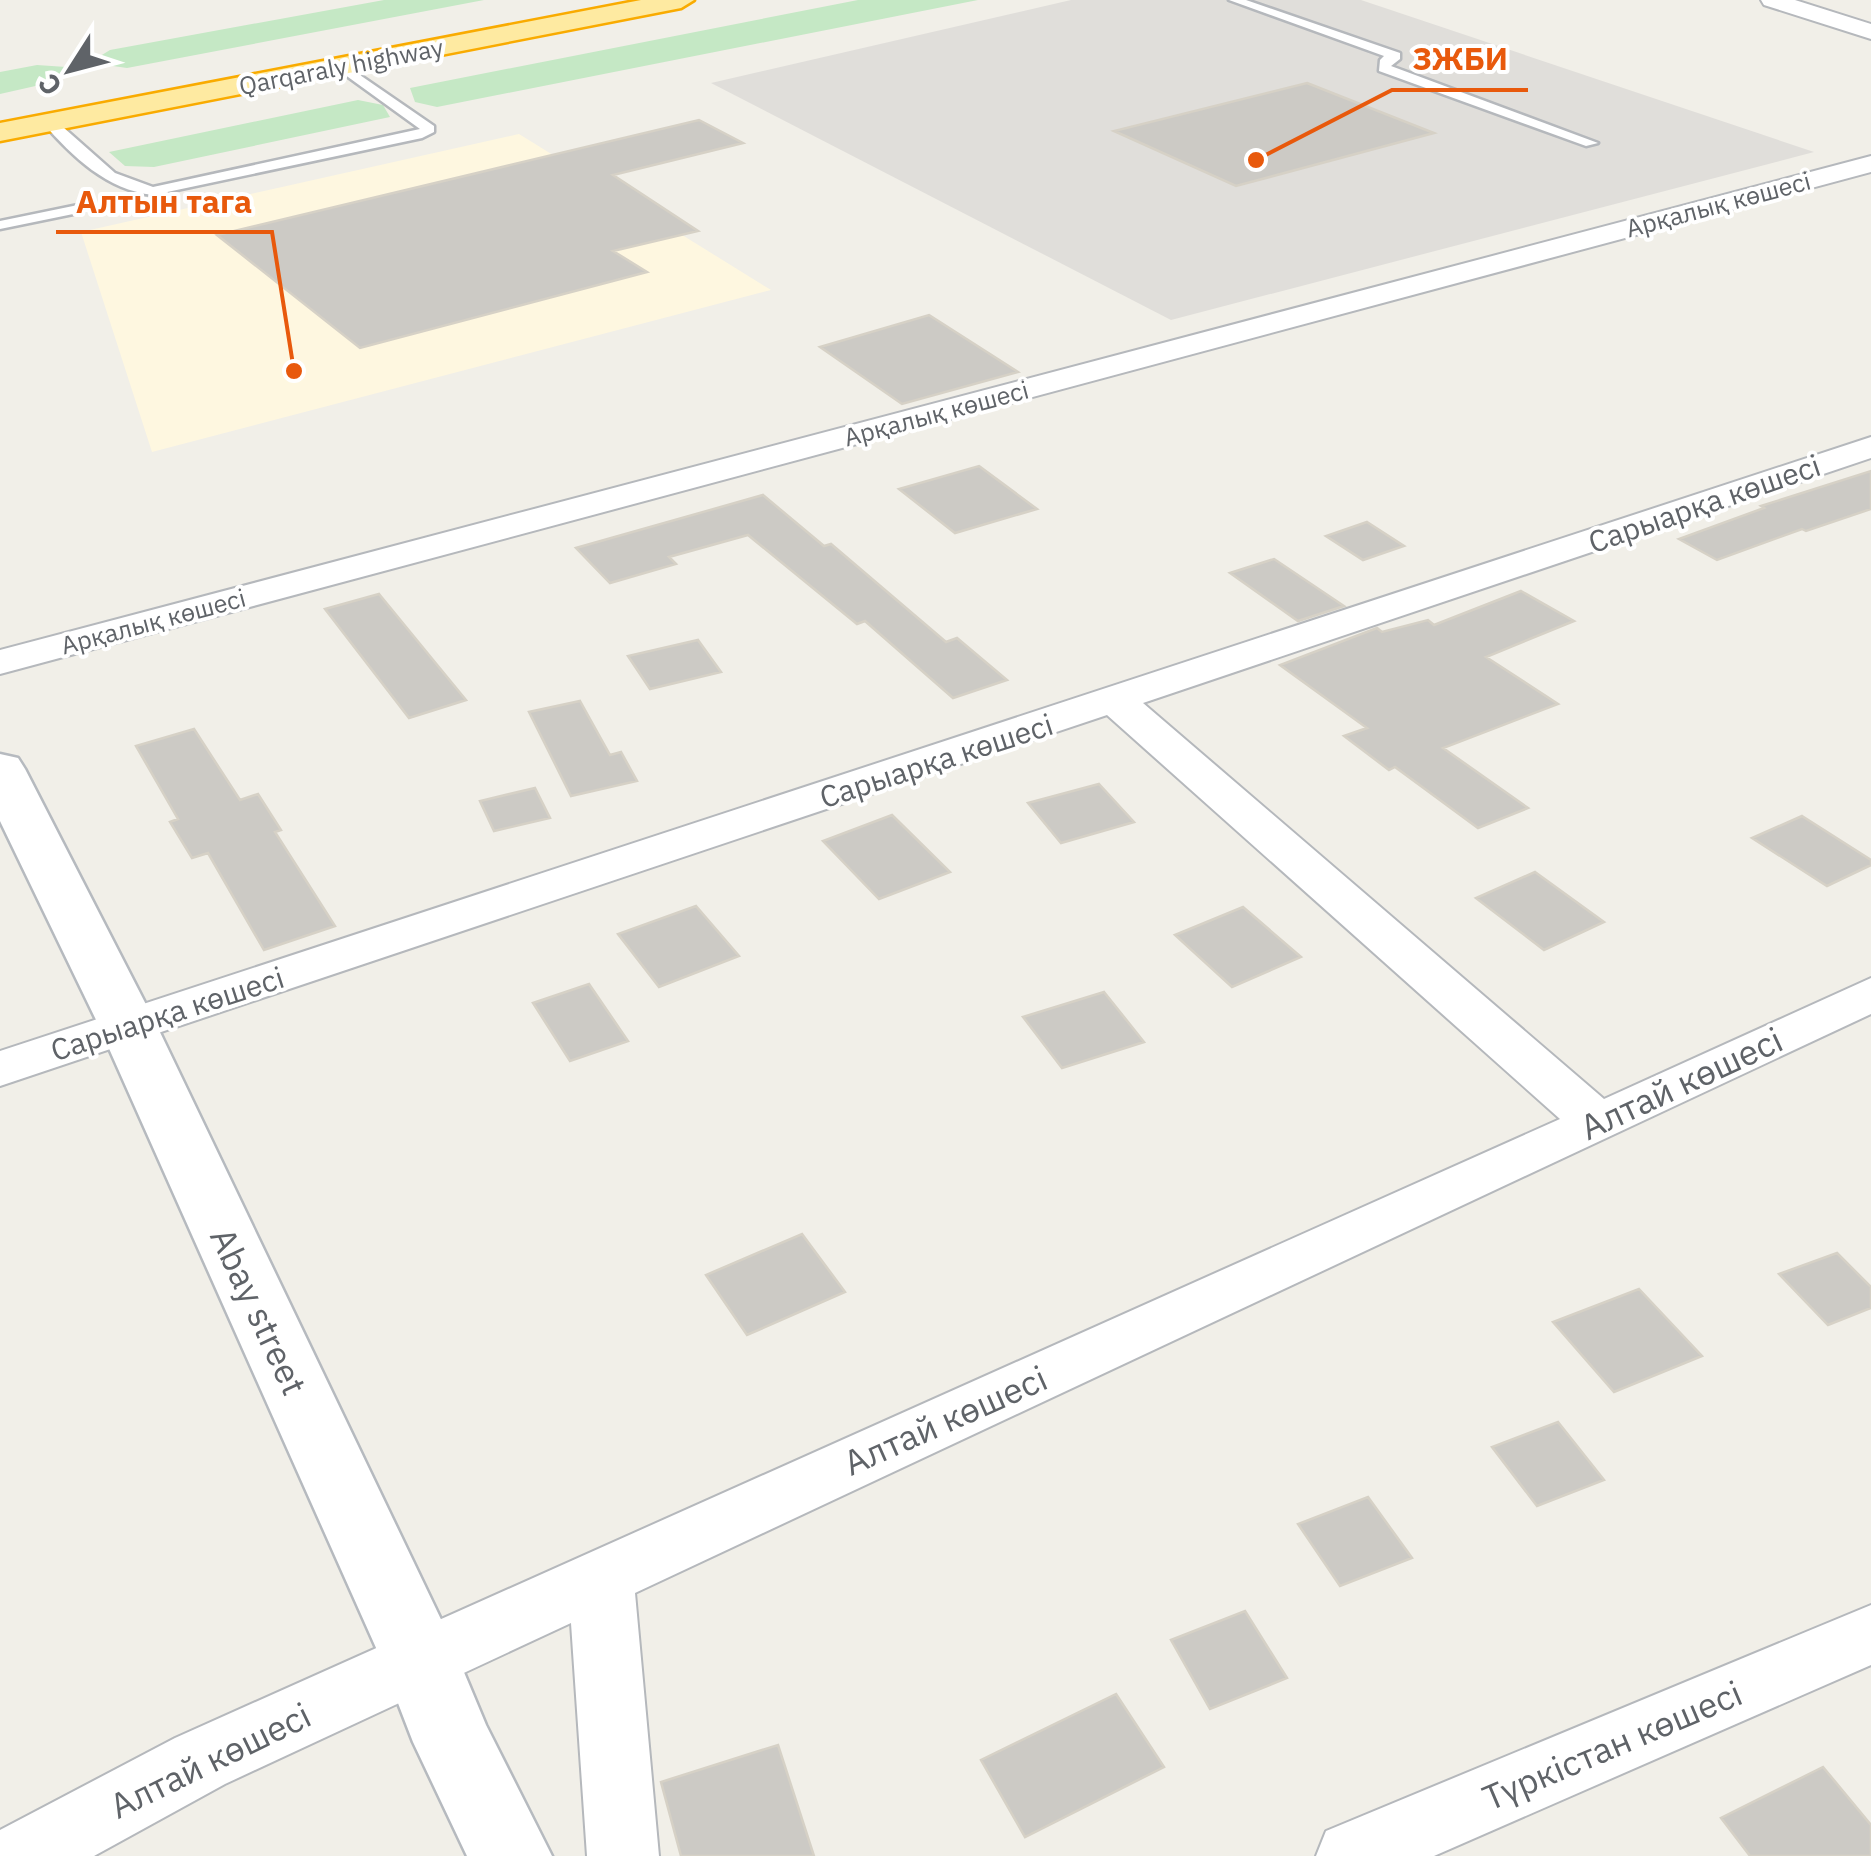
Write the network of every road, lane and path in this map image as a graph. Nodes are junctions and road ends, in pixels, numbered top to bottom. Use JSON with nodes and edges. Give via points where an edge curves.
{"nodes":[{"id":1,"x":681,"y":0,"type":"edge"},
{"id":2,"x":1235,"y":0,"type":"edge"},
{"id":3,"x":1772,"y":0,"type":"edge"},
{"id":4,"x":1871,"y":32,"type":"edge"},
{"id":5,"x":340,"y":66,"type":"junction"},
{"id":6,"x":50,"y":122,"type":"junction"},
{"id":7,"x":0,"y":132,"type":"edge"},
{"id":8,"x":1591,"y":144,"type":"dead end"},
{"id":9,"x":1871,"y":164,"type":"edge"},
{"id":10,"x":78,"y":209,"type":"dead end"},
{"id":11,"x":0,"y":225,"type":"edge"},
{"id":12,"x":1871,"y":447,"type":"edge"},
{"id":13,"x":0,"y":662,"type":"edge"},
{"id":14,"x":1115,"y":700,"type":"junction"},
{"id":15,"x":0,"y":769,"type":"edge"},
{"id":16,"x":1871,"y":994,"type":"edge"},
{"id":17,"x":128,"y":1026,"type":"junction"},
{"id":18,"x":0,"y":1068,"type":"edge"},
{"id":19,"x":1598,"y":1123,"type":"junction"},
{"id":20,"x":601,"y":1577,"type":"junction"},
{"id":21,"x":1871,"y":1634,"type":"edge"},
{"id":22,"x":420,"y":1660,"type":"junction"},
{"id":23,"x":23,"y":1856,"type":"edge"},
{"id":24,"x":510,"y":1856,"type":"edge"},
{"id":25,"x":622,"y":1856,"type":"edge"},
{"id":26,"x":1352,"y":1856,"type":"edge"}],
"edges":[{"from":1,"to":5,"type":"highway","name":"Qarqaraly highway"},
{"from":2,"to":8,"type":"lane","via":[[1396,56],[1384,68]]},
{"from":3,"to":4,"type":"street"},
{"from":5,"to":6,"type":"highway","name":"Qarqaraly highway"},
{"from":5,"to":6,"type":"lane","via":[[429,129],[135,191]]},
{"from":6,"to":7,"type":"highway","name":"Qarqaraly highway"},
{"from":9,"to":13,"type":"street","name":"Арқалық көшесі"},
{"from":10,"to":11,"type":"lane"},
{"from":12,"to":14,"type":"street","name":"Сарыарқа көшесі"},
{"from":14,"to":17,"type":"street","name":"Сарыарқа көшесі"},
{"from":14,"to":19,"type":"street"},
{"from":15,"to":17,"type":"main road","name":"Abay street"},
{"from":16,"to":19,"type":"street","name":"Алтай көшесі"},
{"from":17,"to":18,"type":"street","name":"Сарыарқа көшесі"},
{"from":17,"to":22,"type":"main road","name":"Abay street"},
{"from":19,"to":20,"type":"street","name":"Алтай көшесі"},
{"from":20,"to":22,"type":"street","name":"Алтай көшесі"},
{"from":20,"to":25,"type":"street"},
{"from":21,"to":26,"type":"street","name":"Түркістан көшесі"},
{"from":22,"to":23,"type":"street","name":"Алтай көшесі","via":[[200,1762]]},
{"from":22,"to":24,"type":"main road","name":"Abay street"}]}
